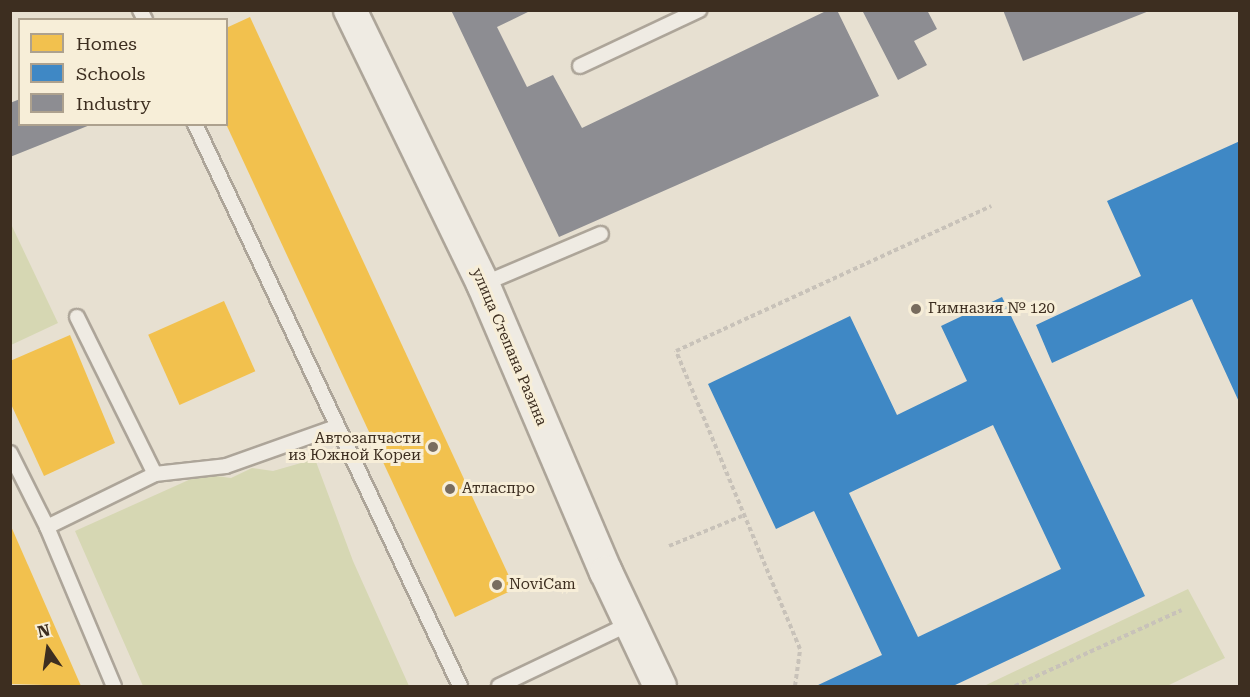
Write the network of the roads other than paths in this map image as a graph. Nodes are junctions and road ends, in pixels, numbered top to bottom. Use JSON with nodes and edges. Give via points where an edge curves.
{"nodes":[{"id":1,"x":350,"y":10,"type":"edge"},
{"id":2,"x":699,"y":10,"type":"edge"},
{"id":3,"x":580,"y":66,"type":"dead end"},
{"id":4,"x":196,"y":126,"type":"edge"},
{"id":5,"x":601,"y":234,"type":"dead end"},
{"id":6,"x":483,"y":284,"type":"junction"},
{"id":7,"x":77,"y":317,"type":"dead end"},
{"id":8,"x":336,"y":427,"type":"junction"},
{"id":9,"x":10,"y":453,"type":"edge"},
{"id":10,"x":155,"y":474,"type":"junction"},
{"id":11,"x":47,"y":527,"type":"junction"},
{"id":12,"x":629,"y":624,"type":"junction"},
{"id":13,"x":114,"y":687,"type":"edge"},
{"id":14,"x":460,"y":687,"type":"edge"},
{"id":15,"x":499,"y":687,"type":"edge"},
{"id":16,"x":660,"y":687,"type":"edge"}],
"edges":[{"from":1,"to":6,"type":"street","name":"улица Степана Разина"},
{"from":2,"to":3,"type":"lane"},
{"from":4,"to":8,"type":"lane"},
{"from":5,"to":6,"type":"lane"},
{"from":6,"to":12,"type":"street","name":"улица Степана Разина"},
{"from":7,"to":10,"type":"lane"},
{"from":8,"to":10,"type":"lane","via":[[226,466]]},
{"from":8,"to":14,"type":"lane"},
{"from":9,"to":11,"type":"lane"},
{"from":10,"to":11,"type":"lane"},
{"from":11,"to":13,"type":"lane"},
{"from":12,"to":15,"type":"lane"},
{"from":12,"to":16,"type":"street","name":"улица Степана Разина"}]}
